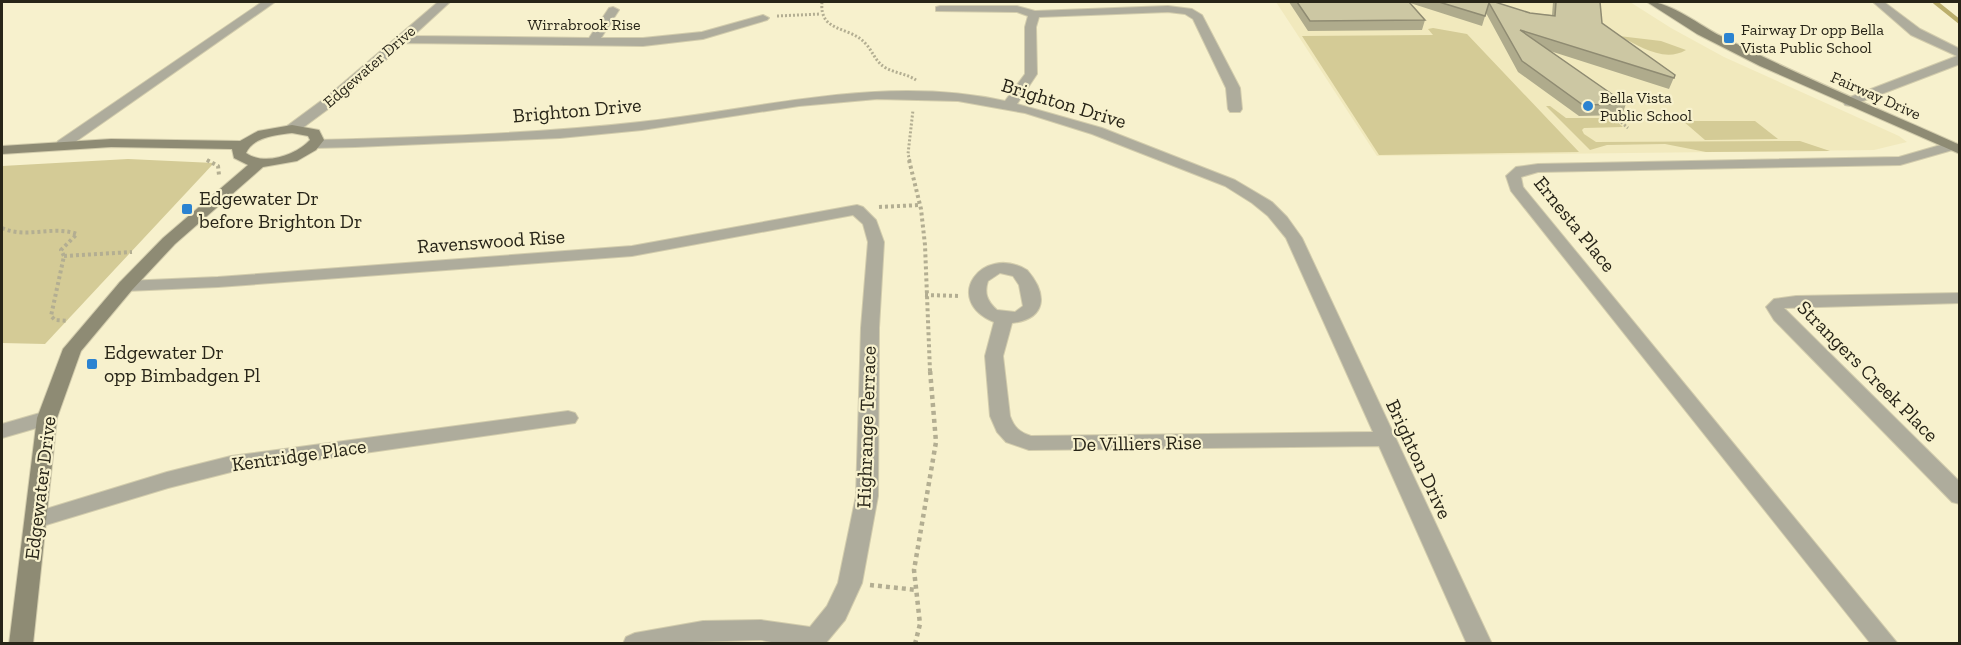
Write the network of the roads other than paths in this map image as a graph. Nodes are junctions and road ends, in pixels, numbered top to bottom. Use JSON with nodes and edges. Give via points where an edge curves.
{"nodes":[{"id":1,"x":269,"y":2,"type":"edge"},
{"id":2,"x":444,"y":2,"type":"edge"},
{"id":3,"x":1653,"y":2,"type":"edge"},
{"id":4,"x":1878,"y":2,"type":"edge"},
{"id":5,"x":940,"y":9,"type":"dead end"},
{"id":6,"x":613,"y":10,"type":"dead end"},
{"id":7,"x":1035,"y":14,"type":"junction"},
{"id":8,"x":763,"y":18,"type":"road end"},
{"id":9,"x":401,"y":39,"type":"junction"},
{"id":10,"x":592,"y":42,"type":"junction"},
{"id":11,"x":1959,"y":53,"type":"edge"},
{"id":12,"x":1959,"y":59,"type":"edge"},
{"id":13,"x":1850,"y":102,"type":"junction"},
{"id":14,"x":1009,"y":105,"type":"junction"},
{"id":15,"x":1235,"y":110,"type":"dead end"},
{"id":16,"x":292,"y":129,"type":"junction"},
{"id":17,"x":63,"y":144,"type":"junction"},
{"id":18,"x":314,"y":144,"type":"junction"},
{"id":19,"x":243,"y":145,"type":"junction"},
{"id":20,"x":1955,"y":148,"type":"edge"},
{"id":21,"x":2,"y":150,"type":"edge"},
{"id":22,"x":260,"y":163,"type":"junction"},
{"id":23,"x":857,"y":210,"type":"joint"},
{"id":24,"x":126,"y":286,"type":"junction"},
{"id":25,"x":1959,"y":298,"type":"edge"},
{"id":26,"x":1004,"y":319,"type":"dead end"},
{"id":27,"x":47,"y":418,"type":"junction"},
{"id":28,"x":568,"y":418,"type":"dead end"},
{"id":29,"x":2,"y":431,"type":"edge"},
{"id":30,"x":1386,"y":439,"type":"junction"},
{"id":31,"x":1959,"y":496,"type":"edge"},
{"id":32,"x":36,"y":520,"type":"junction"},
{"id":33,"x":21,"y":644,"type":"edge"},
{"id":34,"x":634,"y":644,"type":"edge"},
{"id":35,"x":1480,"y":644,"type":"edge"},
{"id":36,"x":1886,"y":644,"type":"edge"}],
"edges":[{"from":1,"to":17,"type":"street"},
{"from":2,"to":9,"type":"street","name":"Edgewater Drive"},
{"from":3,"to":13,"type":"street","name":"Fairway Drive","via":[[1735,49]]},
{"from":4,"to":11,"type":"street","via":[[1911,31]]},
{"from":5,"to":7,"type":"street","via":[[1017,9]]},
{"from":6,"to":10,"type":"street"},
{"from":7,"to":14,"type":"street","via":[[1030,21],[1031,74]]},
{"from":7,"to":15,"type":"street","via":[[1188,11],[1198,17],[1233,88]]},
{"from":8,"to":10,"type":"street","name":"Wirrabrook Rise","via":[[703,34],[642,42]]},
{"from":9,"to":10,"type":"street","name":"Wirrabrook Rise"},
{"from":9,"to":16,"type":"street","name":"Edgewater Drive"},
{"from":12,"to":13,"type":"street"},
{"from":13,"to":20,"type":"street","name":"Fairway Drive"},
{"from":14,"to":18,"type":"street","name":"Brighton Drive","via":[[934,95],[856,94],[644,126],[531,136]]},
{"from":14,"to":30,"type":"street","name":"Brighton Drive","via":[[1053,117],[1230,183],[1271,208],[1294,238]]},
{"from":16,"to":18,"type":"street","via":[[314,133]]},
{"from":16,"to":19,"type":"street","via":[[260,136]]},
{"from":17,"to":19,"type":"street"},
{"from":17,"to":21,"type":"street"},
{"from":18,"to":22,"type":"street","via":[[291,157]]},
{"from":19,"to":22,"type":"street","via":[[239,155]]},
{"from":20,"to":36,"type":"street","name":"Ernesta Place","via":[[1900,161],[1538,168],[1524,169],[1512,176],[1516,188]]},
{"from":22,"to":24,"type":"street","name":"Edgewater Drive","via":[[169,241]]},
{"from":23,"to":24,"type":"street","name":"Ravenswood Rise","via":[[632,251]]},
{"from":23,"to":34,"type":"street","name":"Highrange Terrace","via":[[870,223],[876,242],[867,496],[850,583],[836,613],[815,638],[761,630],[703,631]]},
{"from":24,"to":27,"type":"street","name":"Edgewater Drive","via":[[72,349]]},
{"from":25,"to":31,"type":"street","name":"Strangers Creek Place","via":[[1796,301],[1775,307]]},
{"from":26,"to":30,"type":"street","name":"De Villiers Rise","via":[[994,356],[1000,416],[1014,437],[1029,443]]},
{"from":27,"to":29,"type":"street"},
{"from":27,"to":32,"type":"street","name":"Edgewater Drive"},
{"from":28,"to":32,"type":"street","name":"Kentridge Place","via":[[231,464]]},
{"from":30,"to":35,"type":"street","name":"Brighton Drive"},
{"from":32,"to":33,"type":"street","name":"Edgewater Drive"}]}
